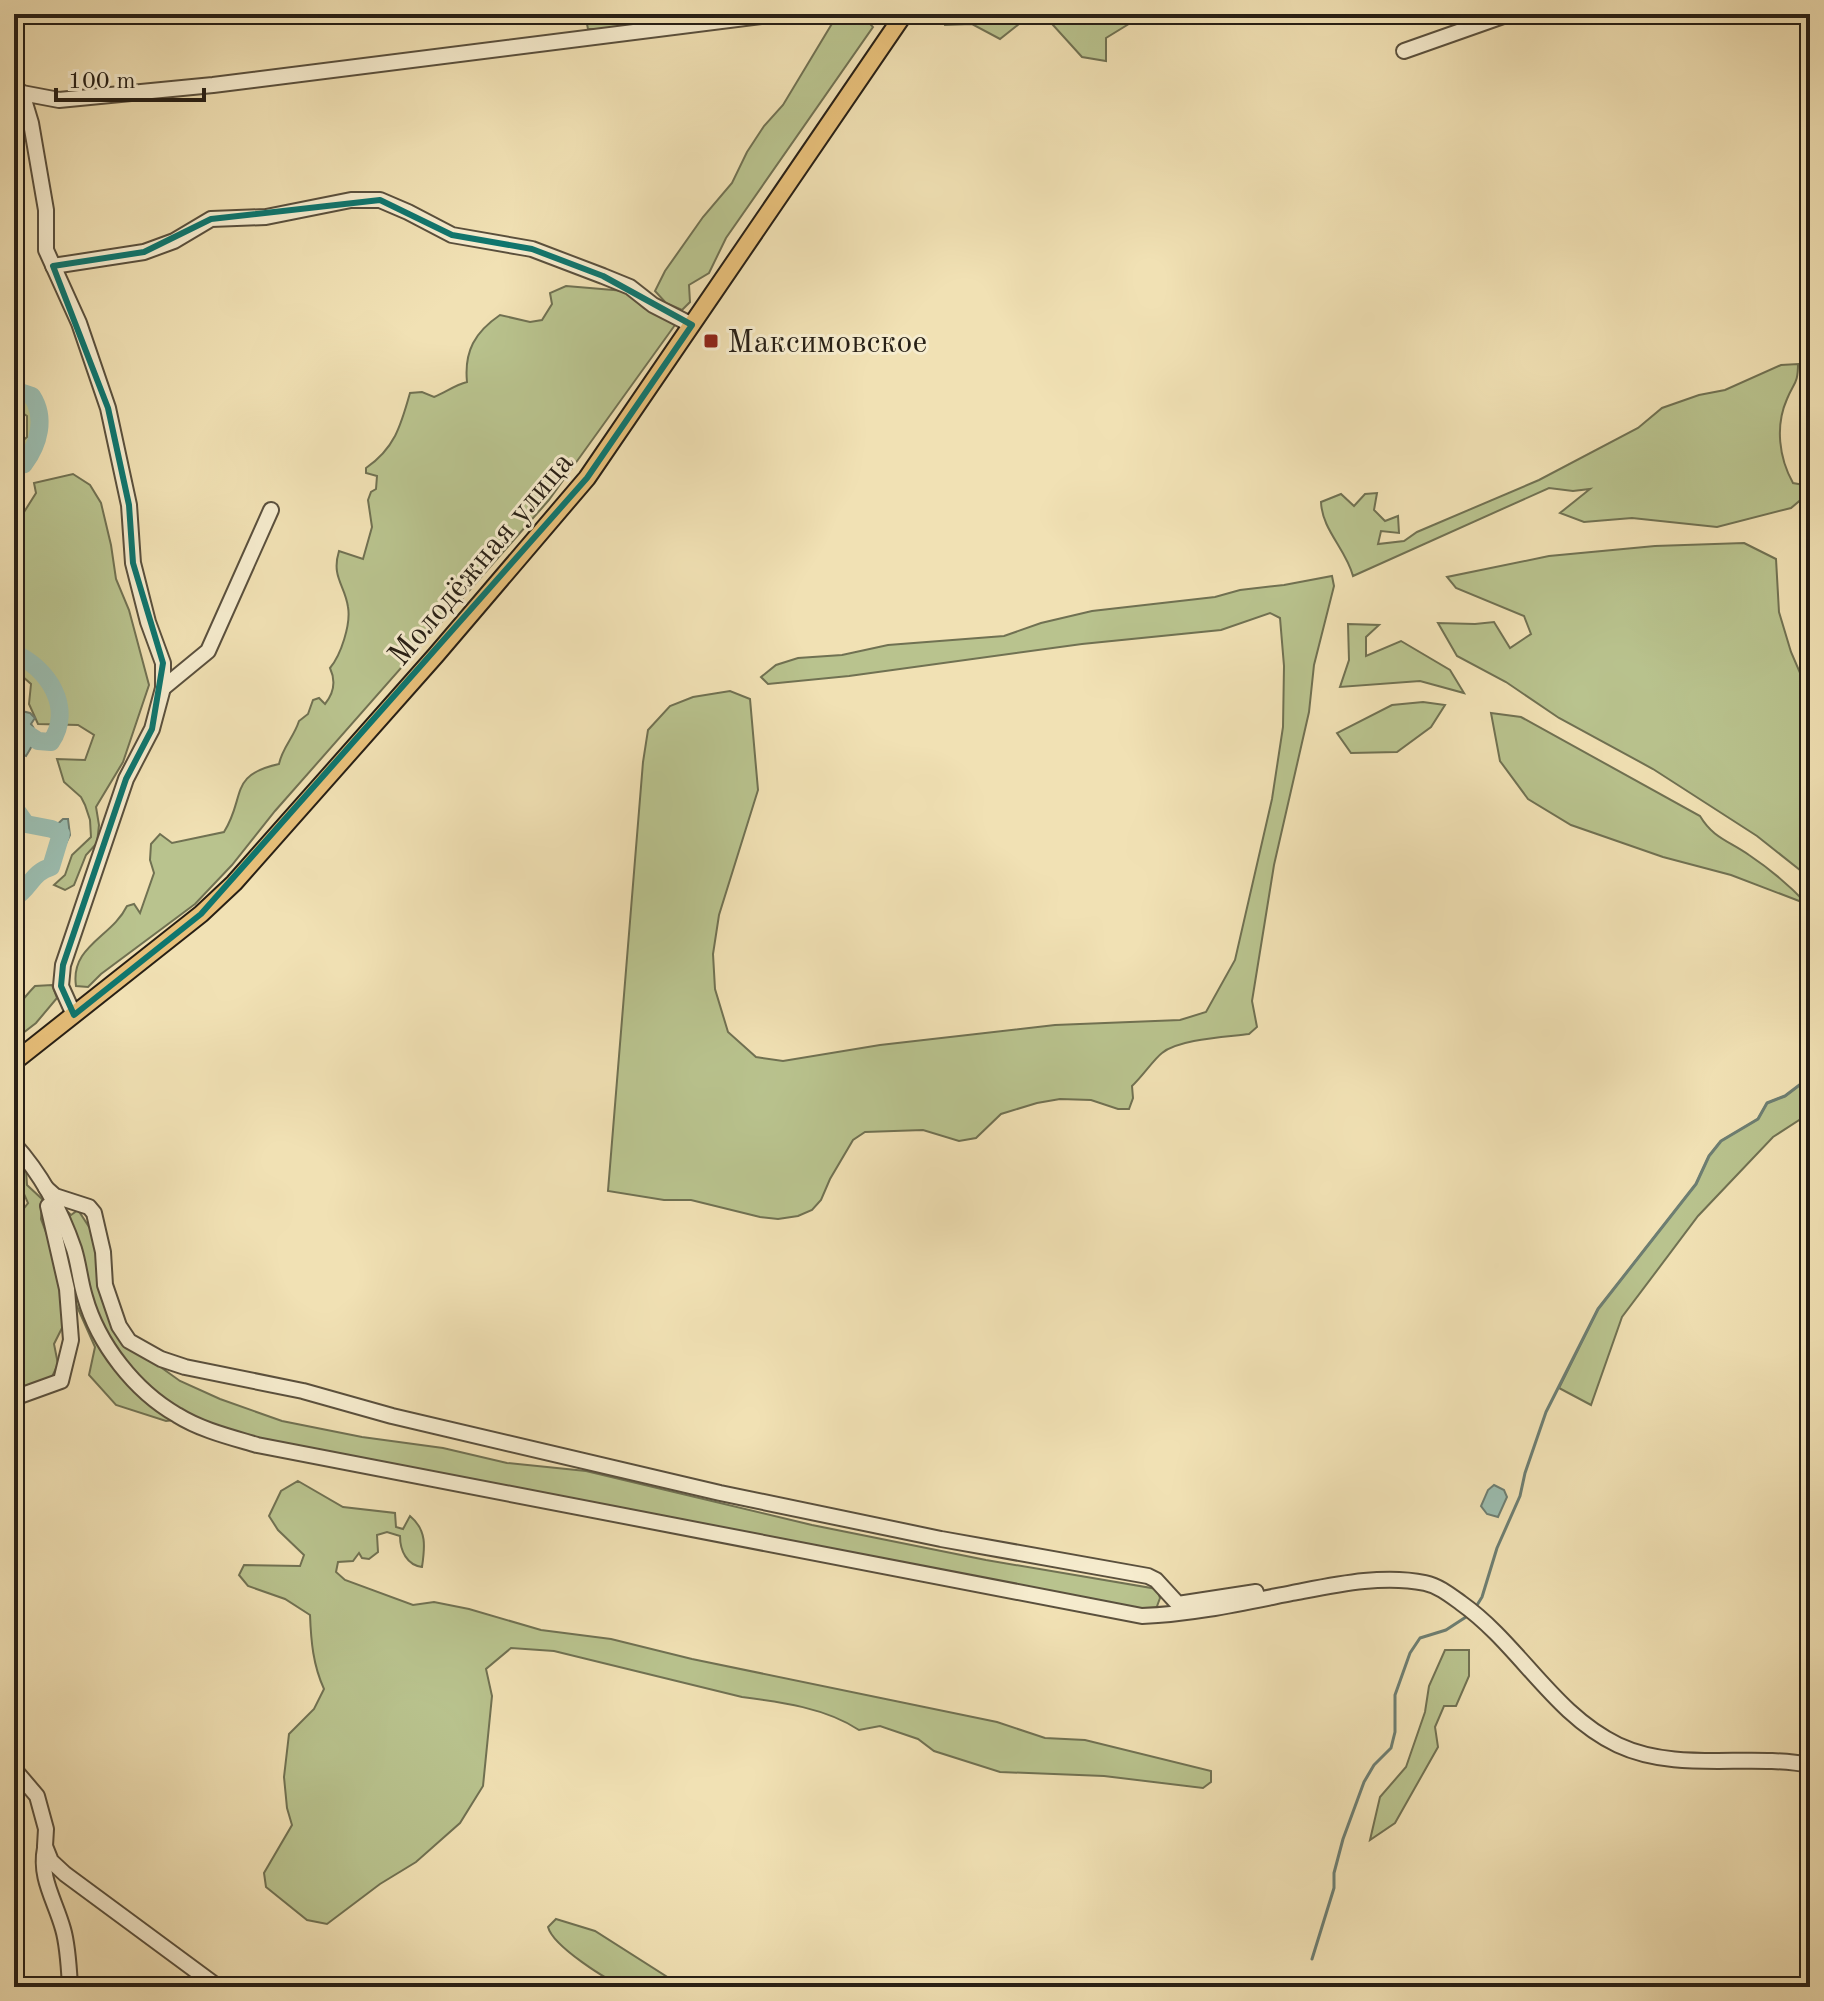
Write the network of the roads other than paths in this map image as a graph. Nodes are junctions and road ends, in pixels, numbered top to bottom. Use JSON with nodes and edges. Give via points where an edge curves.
{"nodes":[{"id":1,"x":777,"y":14,"type":"edge"},
{"id":2,"x":904,"y":14,"type":"edge"},
{"id":3,"x":1509,"y":14,"type":"edge"},
{"id":4,"x":1404,"y":51,"type":"dead end"},
{"id":5,"x":18,"y":90,"type":"edge"},
{"id":6,"x":53,"y":266,"type":"junction"},
{"id":7,"x":692,"y":325,"type":"junction"},
{"id":8,"x":271,"y":510,"type":"dead end"},
{"id":9,"x":163,"y":688,"type":"junction"},
{"id":10,"x":74,"y":1015,"type":"junction"},
{"id":11,"x":14,"y":1062,"type":"edge"},
{"id":12,"x":14,"y":1144,"type":"edge"},
{"id":13,"x":44,"y":1185,"type":"junction"},
{"id":14,"x":14,"y":1398,"type":"edge"},
{"id":15,"x":1282,"y":1596,"type":"junction"},
{"id":16,"x":1810,"y":1765,"type":"edge"},
{"id":17,"x":14,"y":1769,"type":"edge"},
{"id":18,"x":45,"y":1846,"type":"junction"},
{"id":19,"x":70,"y":1987,"type":"edge"},
{"id":20,"x":218,"y":1987,"type":"edge"}],
"edges":[{"from":1,"to":5,"type":"street","via":[[213,85],[59,100]]},
{"from":2,"to":7,"type":"main road","name":"Молодёжная улица"},
{"from":3,"to":4,"type":"street"},
{"from":5,"to":6,"type":"street","via":[[31,123],[46,210],[46,250]]},
{"from":6,"to":7,"type":"street","via":[[144,252],[211,219],[266,217],[351,200],[380,200],[452,235],[532,249],[603,276]]},
{"from":6,"to":9,"type":"street","via":[[108,408],[129,505],[133,563],[163,663]]},
{"from":7,"to":10,"type":"main road","name":"Молодёжная улица","via":[[587,478],[234,883]]},
{"from":8,"to":9,"type":"street","via":[[208,651]]},
{"from":9,"to":10,"type":"street","via":[[152,729],[114,810],[63,965],[61,986]]},
{"from":10,"to":11,"type":"main road","name":"Молодёжная улица"},
{"from":12,"to":13,"type":"street"},
{"from":13,"to":14,"type":"street","via":[[67,1289],[71,1340],[61,1381]]},
{"from":13,"to":15,"type":"street","via":[[55,1196],[94,1213],[105,1285],[129,1341],[185,1367],[720,1493],[1148,1576],[1178,1604],[1258,1592]]},
{"from":13,"to":15,"type":"street","via":[[75,1252],[85,1300],[120,1364],[177,1415],[215,1433],[1142,1616],[1178,1615]]},
{"from":15,"to":16,"type":"street","via":[[1350,1582],[1426,1583],[1484,1619],[1565,1708],[1618,1745],[1668,1759]]},
{"from":17,"to":18,"type":"street","via":[[37,1796]]},
{"from":18,"to":19,"type":"street","via":[[44,1877],[63,1930]]},
{"from":18,"to":20,"type":"street","via":[[65,1874]]}]}
